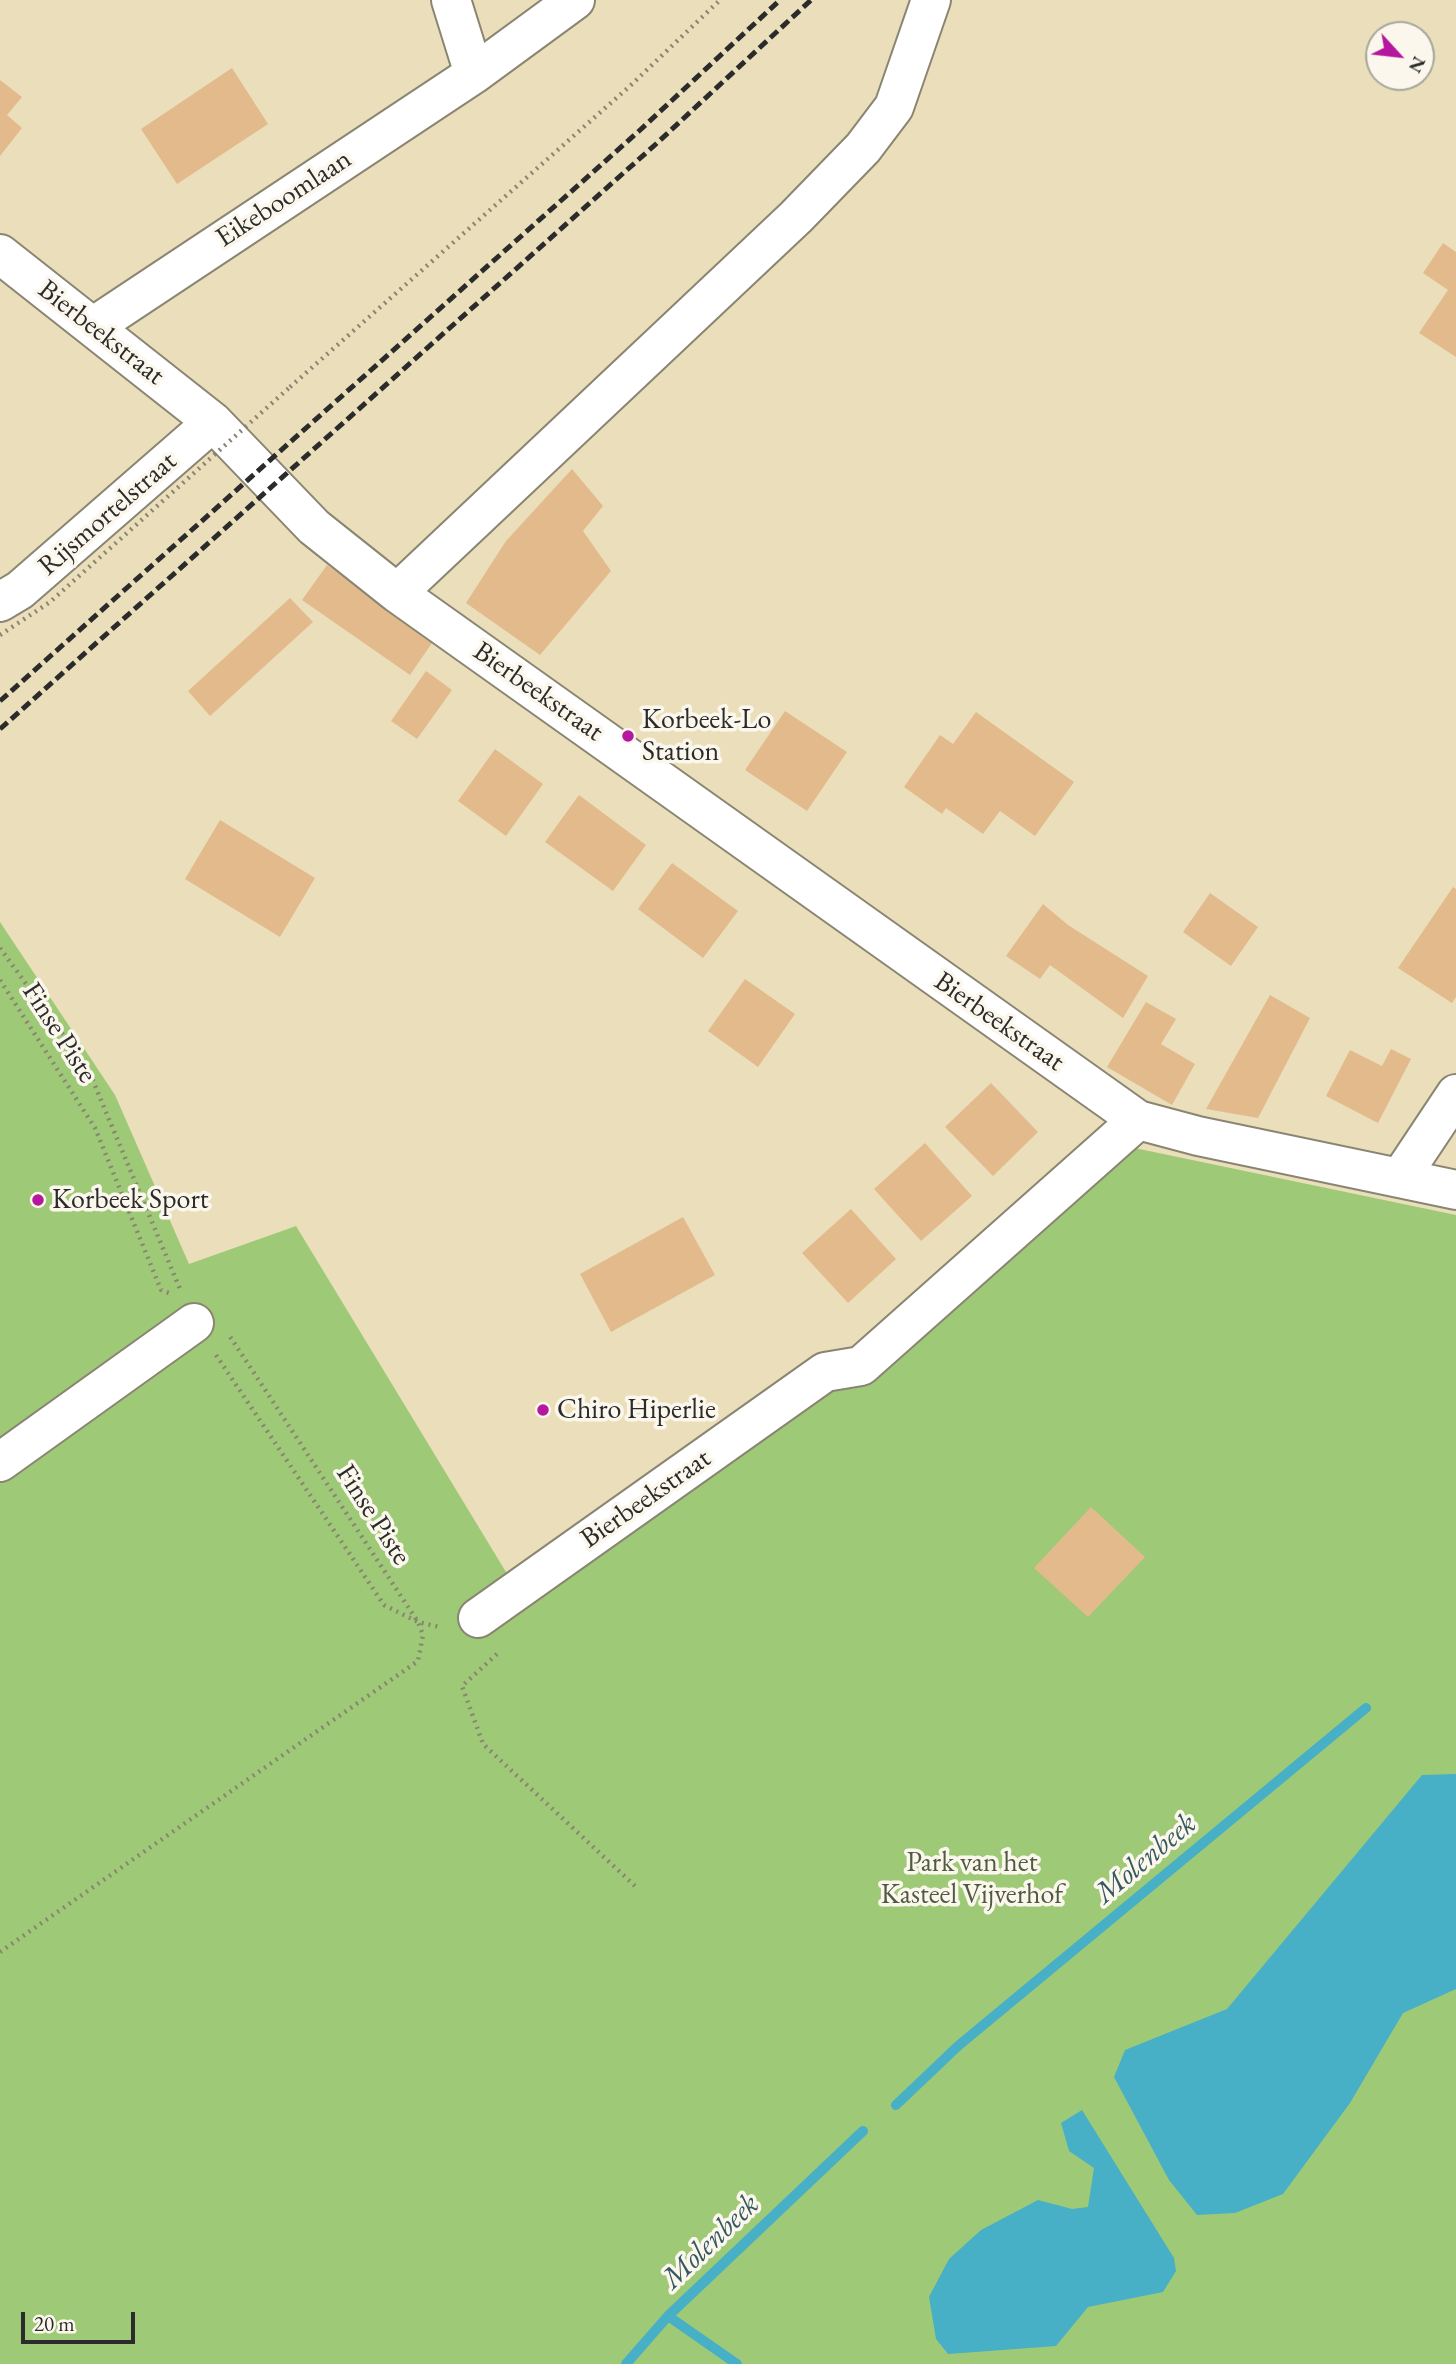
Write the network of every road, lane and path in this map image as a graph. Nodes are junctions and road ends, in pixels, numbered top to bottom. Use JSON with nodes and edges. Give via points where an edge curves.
{"nodes":[{"id":1,"x":451,"y":0,"type":"edge"},
{"id":2,"x":575,"y":0,"type":"edge"},
{"id":3,"x":720,"y":0,"type":"edge"},
{"id":4,"x":931,"y":0,"type":"edge"},
{"id":5,"x":474,"y":74,"type":"junction"},
{"id":6,"x":0,"y":254,"type":"edge"},
{"id":7,"x":94,"y":326,"type":"junction"},
{"id":8,"x":213,"y":422,"type":"junction"},
{"id":9,"x":397,"y":593,"type":"junction"},
{"id":10,"x":0,"y":602,"type":"edge"},
{"id":11,"x":0,"y":635,"type":"edge"},
{"id":12,"x":0,"y":980,"type":"edge"},
{"id":13,"x":1456,"y":1094,"type":"edge"},
{"id":14,"x":1139,"y":1120,"type":"junction"},
{"id":15,"x":1400,"y":1178,"type":"junction"},
{"id":16,"x":1456,"y":1190,"type":"edge"},
{"id":17,"x":197,"y":1315,"type":"junction"},
{"id":18,"x":0,"y":1462,"type":"edge"},
{"id":19,"x":478,"y":1618,"type":"dead end"},
{"id":20,"x":507,"y":1644,"type":"dead end"},
{"id":21,"x":635,"y":1885,"type":"dead end"},
{"id":22,"x":0,"y":1952,"type":"edge"}],
"edges":[{"from":1,"to":5,"type":"street"},
{"from":2,"to":5,"type":"street","name":"Eikeboomlaan"},
{"from":3,"to":11,"type":"path","bridge":true,"via":[[630,86],[50,602]]},
{"from":4,"to":9,"type":"street","via":[[894,107],[863,148],[796,217]]},
{"from":5,"to":7,"type":"street","name":"Eikeboomlaan"},
{"from":6,"to":7,"type":"street","name":"Bierbeekstraat"},
{"from":7,"to":8,"type":"street","name":"Bierbeekstraat"},
{"from":8,"to":9,"type":"street","name":"Bierbeekstraat","via":[[314,527]]},
{"from":8,"to":10,"type":"street","name":"Rijsmortelstraat","via":[[20,590]]},
{"from":9,"to":14,"type":"street","name":"Bierbeekstraat"},
{"from":12,"to":17,"type":"path","name":"Finse Piste","via":[[95,1128],[161,1290]]},
{"from":13,"to":15,"type":"street"},
{"from":14,"to":15,"type":"street","name":"Bierbeekstraat"},
{"from":14,"to":19,"type":"street","name":"Bierbeekstraat","via":[[861,1366],[824,1373]]},
{"from":15,"to":16,"type":"street","name":"Bierbeekstraat"},
{"from":17,"to":18,"type":"street"},
{"from":17,"to":22,"type":"path","name":"Finse Piste","via":[[418,1622],[423,1635],[418,1661]]},
{"from":20,"to":21,"type":"path","via":[[461,1686],[483,1744]]}]}
